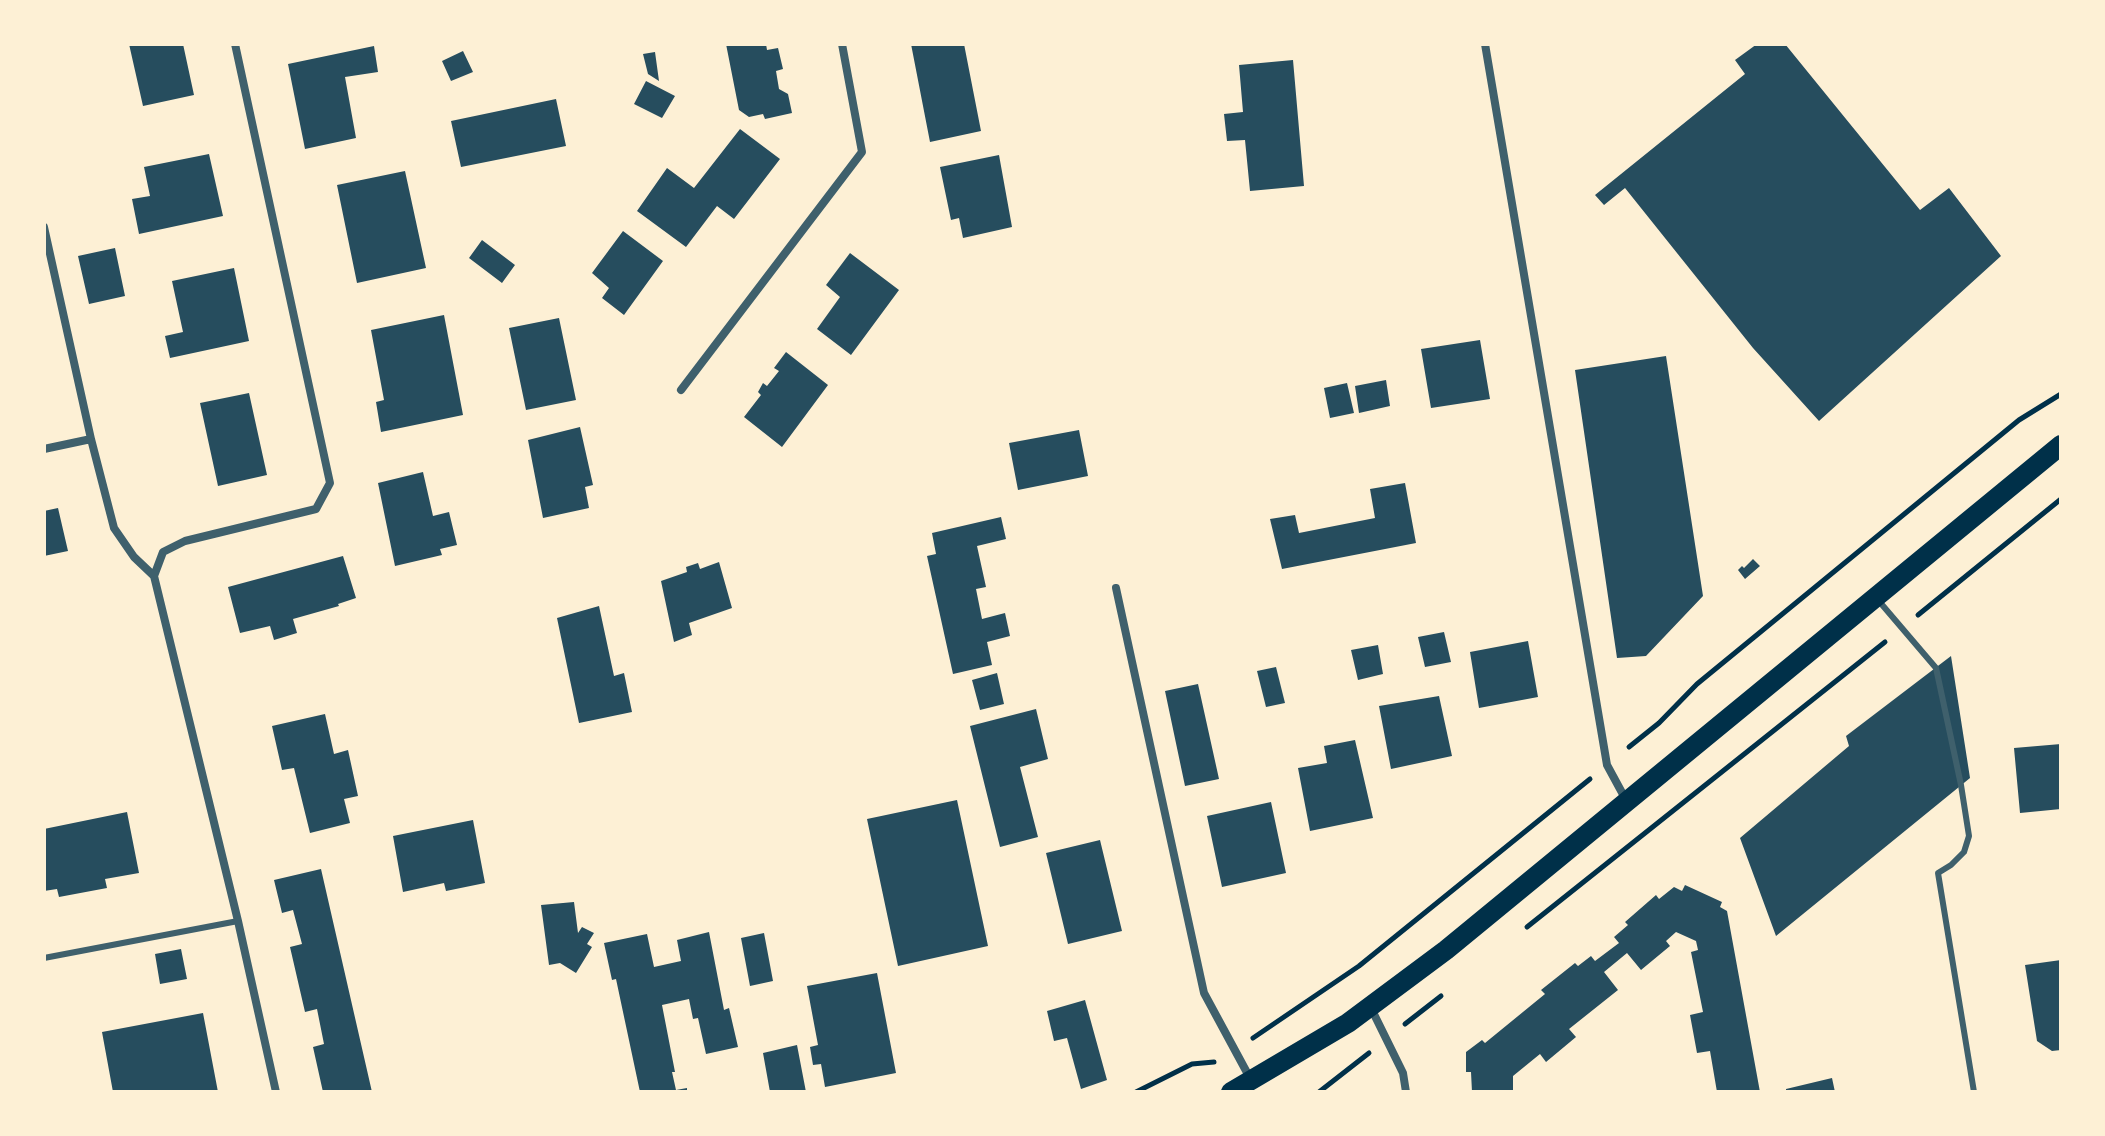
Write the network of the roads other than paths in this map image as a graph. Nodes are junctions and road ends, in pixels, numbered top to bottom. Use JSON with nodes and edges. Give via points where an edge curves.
{"nodes":[{"id":1,"x":235,"y":44,"type":"edge"},
{"id":2,"x":842,"y":44,"type":"edge"},
{"id":3,"x":1485,"y":44,"type":"edge"},
{"id":4,"x":44,"y":227,"type":"edge"},
{"id":5,"x":681,"y":390,"type":"dead end"},
{"id":6,"x":91,"y":439,"type":"junction"},
{"id":7,"x":2061,"y":445,"type":"edge"},
{"id":8,"x":44,"y":449,"type":"edge"},
{"id":9,"x":154,"y":576,"type":"junction"},
{"id":10,"x":1116,"y":588,"type":"dead end"},
{"id":11,"x":1875,"y":598,"type":"junction"},
{"id":12,"x":1627,"y":801,"type":"junction"},
{"id":13,"x":238,"y":921,"type":"junction"},
{"id":14,"x":44,"y":958,"type":"edge"},
{"id":15,"x":1371,"y":1007,"type":"junction"},
{"id":16,"x":1251,"y":1081,"type":"junction"},
{"id":17,"x":276,"y":1092,"type":"edge"},
{"id":18,"x":1231,"y":1092,"type":"edge"},
{"id":19,"x":1406,"y":1092,"type":"edge"},
{"id":20,"x":1974,"y":1092,"type":"edge"}],
"edges":[{"from":1,"to":9,"type":"street","via":[[330,483],[316,509],[185,541],[163,552]]},
{"from":2,"to":5,"type":"street","via":[[862,152]]},
{"from":3,"to":12,"type":"street","via":[[1607,765]]},
{"from":4,"to":6,"type":"street"},
{"from":6,"to":8,"type":"street"},
{"from":6,"to":9,"type":"street","via":[[114,528]]},
{"from":7,"to":11,"type":"main road"},
{"from":9,"to":13,"type":"street"},
{"from":10,"to":16,"type":"street","via":[[1204,993]]},
{"from":11,"to":12,"type":"main road"},
{"from":11,"to":20,"type":"lane","via":[[1936,668],[1969,836],[1964,852],[1938,873]]},
{"from":12,"to":15,"type":"main road"},
{"from":13,"to":14,"type":"lane"},
{"from":13,"to":17,"type":"street"},
{"from":15,"to":16,"type":"main road"},
{"from":15,"to":19,"type":"street","via":[[1403,1073]]},
{"from":16,"to":18,"type":"main road"}]}
